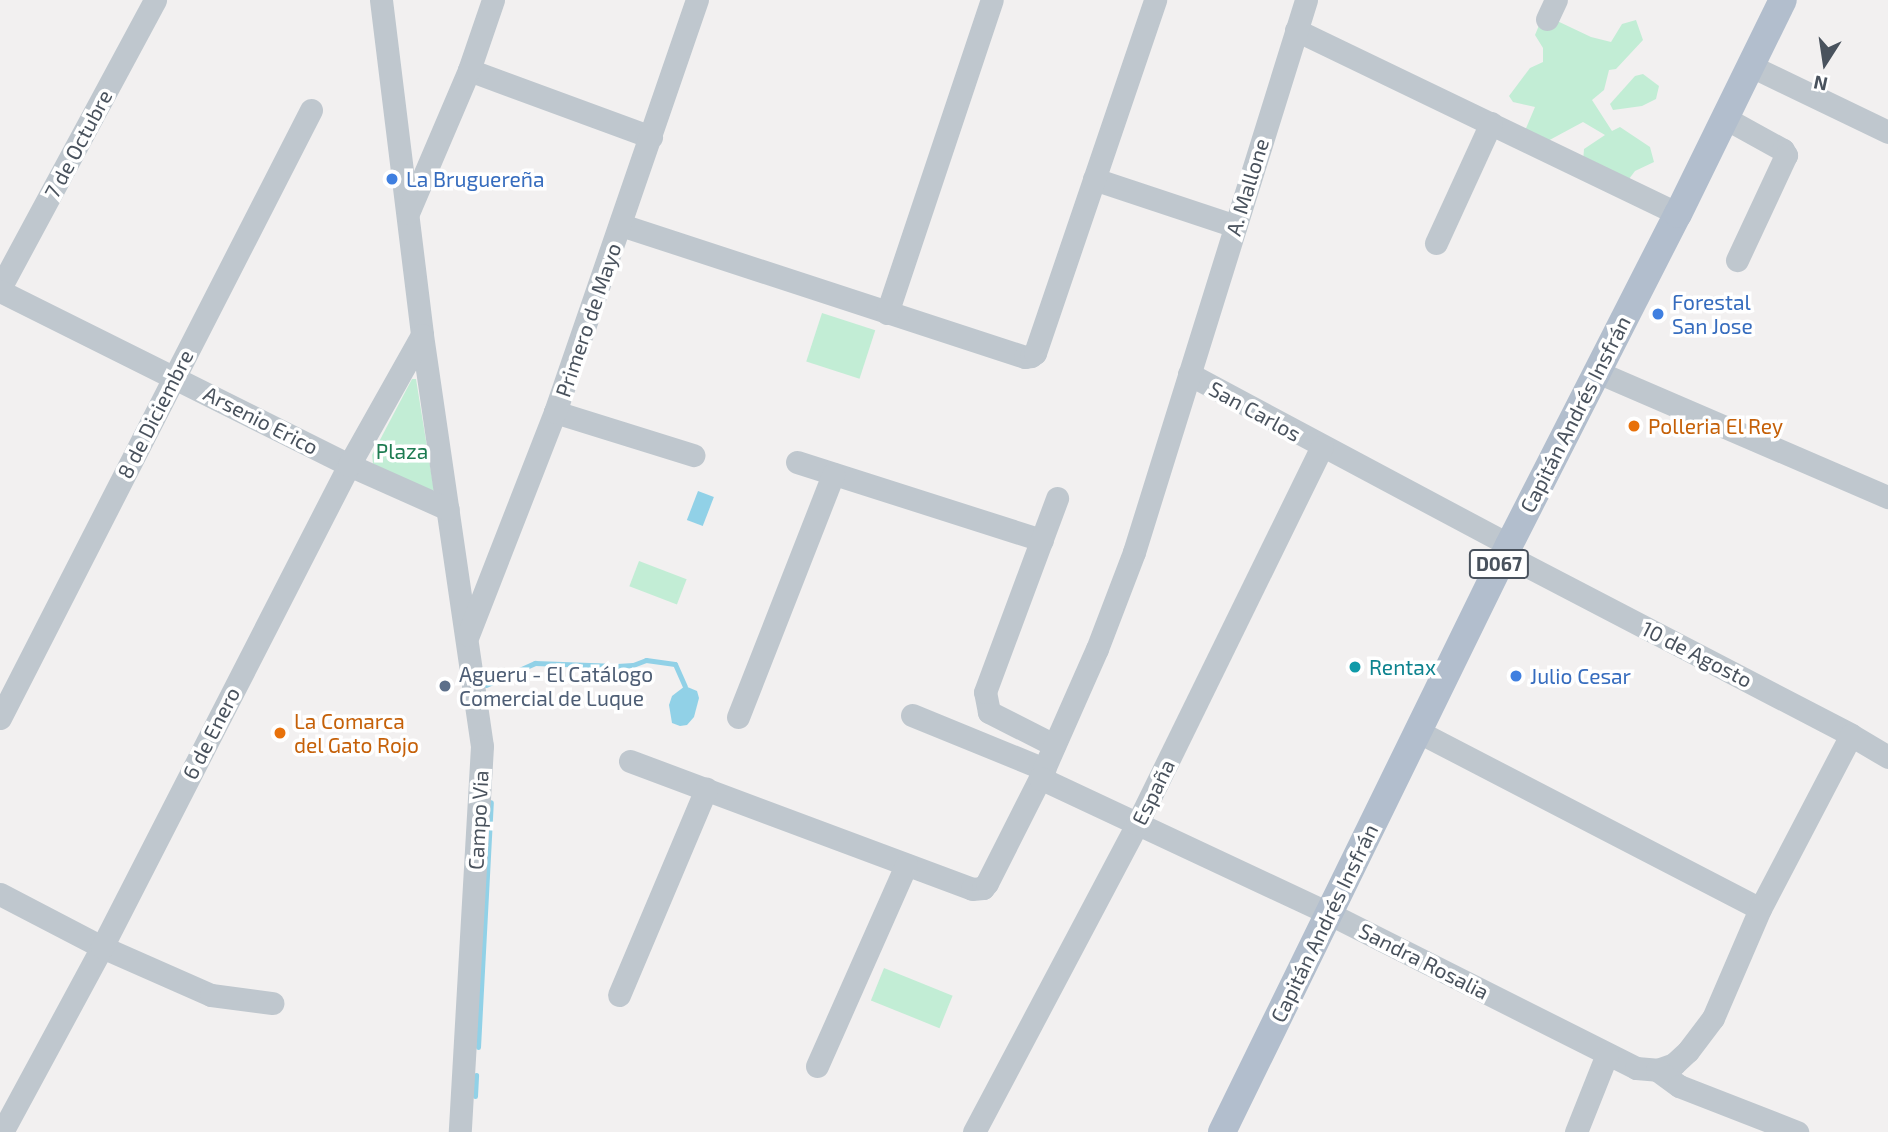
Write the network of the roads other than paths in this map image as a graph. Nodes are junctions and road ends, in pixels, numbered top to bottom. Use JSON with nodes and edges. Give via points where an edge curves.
{"nodes":[{"id":1,"x":155,"y":0,"type":"edge"},
{"id":2,"x":381,"y":0,"type":"edge"},
{"id":3,"x":493,"y":0,"type":"edge"},
{"id":4,"x":697,"y":0,"type":"edge"},
{"id":5,"x":992,"y":0,"type":"edge"},
{"id":6,"x":1155,"y":0,"type":"edge"},
{"id":7,"x":1307,"y":0,"type":"edge"},
{"id":8,"x":1783,"y":0,"type":"edge"},
{"id":9,"x":1296,"y":30,"type":"junction"},
{"id":10,"x":1751,"y":66,"type":"junction"},
{"id":11,"x":469,"y":70,"type":"junction"},
{"id":12,"x":311,"y":110,"type":"dead end"},
{"id":13,"x":1725,"y":118,"type":"junction"},
{"id":14,"x":1490,"y":123,"type":"junction"},
{"id":15,"x":1888,"y":132,"type":"edge"},
{"id":16,"x":651,"y":137,"type":"junction"},
{"id":17,"x":1094,"y":179,"type":"junction"},
{"id":18,"x":408,"y":213,"type":"junction"},
{"id":19,"x":1678,"y":214,"type":"junction"},
{"id":20,"x":621,"y":225,"type":"junction"},
{"id":21,"x":1235,"y":226,"type":"junction"},
{"id":22,"x":1436,"y":243,"type":"dead end"},
{"id":23,"x":1738,"y":260,"type":"dead end"},
{"id":24,"x":0,"y":289,"type":"edge"},
{"id":25,"x":887,"y":313,"type":"junction"},
{"id":26,"x":422,"y":335,"type":"junction"},
{"id":27,"x":1595,"y":372,"type":"junction"},
{"id":28,"x":1189,"y":374,"type":"junction"},
{"id":29,"x":174,"y":376,"type":"junction"},
{"id":30,"x":555,"y":412,"type":"junction"},
{"id":31,"x":1322,"y":447,"type":"junction"},
{"id":32,"x":693,"y":455,"type":"dead end"},
{"id":33,"x":797,"y":462,"type":"dead end"},
{"id":34,"x":349,"y":465,"type":"junction"},
{"id":35,"x":833,"y":474,"type":"junction"},
{"id":36,"x":1888,"y":497,"type":"edge"},
{"id":37,"x":1057,"y":499,"type":"dead end"},
{"id":38,"x":448,"y":509,"type":"junction"},
{"id":39,"x":1042,"y":540,"type":"junction"},
{"id":40,"x":1506,"y":549,"type":"junction"},
{"id":41,"x":468,"y":635,"type":"junction"},
{"id":42,"x":912,"y":715,"type":"dead end"},
{"id":43,"x":738,"y":717,"type":"dead end"},
{"id":44,"x":0,"y":718,"type":"edge"},
{"id":45,"x":1417,"y":731,"type":"junction"},
{"id":46,"x":1851,"y":735,"type":"junction"},
{"id":47,"x":1054,"y":745,"type":"junction"},
{"id":48,"x":1888,"y":757,"type":"edge"},
{"id":49,"x":630,"y":761,"type":"dead end"},
{"id":50,"x":1042,"y":773,"type":"junction"},
{"id":51,"x":706,"y":789,"type":"junction"},
{"id":52,"x":1138,"y":824,"type":"junction"},
{"id":53,"x":906,"y":865,"type":"junction"},
{"id":54,"x":0,"y":894,"type":"edge"},
{"id":55,"x":1760,"y":909,"type":"junction"},
{"id":56,"x":1328,"y":913,"type":"junction"},
{"id":57,"x":102,"y":947,"type":"junction"},
{"id":58,"x":619,"y":995,"type":"dead end"},
{"id":59,"x":272,"y":1003,"type":"dead end"},
{"id":60,"x":1607,"y":1054,"type":"junction"},
{"id":61,"x":817,"y":1066,"type":"dead end"},
{"id":62,"x":1657,"y":1070,"type":"junction"},
{"id":63,"x":2,"y":1132,"type":"edge"},
{"id":64,"x":460,"y":1132,"type":"edge"},
{"id":65,"x":974,"y":1132,"type":"edge"},
{"id":66,"x":1223,"y":1132,"type":"edge"},
{"id":67,"x":1576,"y":1132,"type":"edge"},
{"id":68,"x":1797,"y":1132,"type":"edge"}],
"edges":[{"from":1,"to":24,"type":"street","name":"7 de Octubre"},
{"from":2,"to":18,"type":"street","name":"Campo Via"},
{"from":3,"to":11,"type":"street"},
{"from":4,"to":16,"type":"street","name":"Primero de Mayo"},
{"from":5,"to":25,"type":"street"},
{"from":6,"to":17,"type":"street"},
{"from":7,"to":9,"type":"street","name":"A. Mallone"},
{"from":8,"to":10,"type":"main road","name":"Capitán Andrés Insfrán","number":"D067"},
{"from":9,"to":14,"type":"street"},
{"from":9,"to":21,"type":"street","name":"A. Mallone"},
{"from":10,"to":13,"type":"main road","name":"Capitán Andrés Insfrán","number":"D067"},
{"from":10,"to":15,"type":"street"},
{"from":11,"to":16,"type":"street"},
{"from":11,"to":18,"type":"street"},
{"from":12,"to":29,"type":"street","name":"8 de Diciembre"},
{"from":13,"to":19,"type":"main road","name":"Capitán Andrés Insfrán","number":"D067"},
{"from":13,"to":23,"type":"street","via":[[1786,155]]},
{"from":14,"to":19,"type":"street"},
{"from":14,"to":22,"type":"street"},
{"from":16,"to":20,"type":"street","name":"Primero de Mayo"},
{"from":17,"to":21,"type":"street"},
{"from":17,"to":25,"type":"street","via":[[1031,356]]},
{"from":18,"to":26,"type":"street","name":"Campo Via"},
{"from":19,"to":27,"type":"main road","name":"Capitán Andrés Insfrán","number":"D067"},
{"from":20,"to":25,"type":"street"},
{"from":20,"to":30,"type":"street","name":"Primero de Mayo"},
{"from":21,"to":28,"type":"street","name":"A. Mallone"},
{"from":24,"to":29,"type":"street","name":"Arsenio Erico"},
{"from":26,"to":34,"type":"street","name":"6 de Enero"},
{"from":26,"to":38,"type":"street","name":"Campo Via"},
{"from":27,"to":36,"type":"street"},
{"from":27,"to":40,"type":"main road","name":"Capitán Andrés Insfrán","number":"D067"},
{"from":28,"to":31,"type":"street","name":"San Carlos"},
{"from":28,"to":47,"type":"street","name":"A. Mallone","via":[[1134,552]]},
{"from":29,"to":34,"type":"street","name":"Arsenio Erico"},
{"from":29,"to":44,"type":"street","name":"8 de Diciembre"},
{"from":30,"to":32,"type":"street"},
{"from":30,"to":41,"type":"street","name":"Primero de Mayo"},
{"from":31,"to":40,"type":"street","name":"10 de Agosto"},
{"from":31,"to":52,"type":"street","name":"España"},
{"from":33,"to":35,"type":"street"},
{"from":34,"to":38,"type":"street","name":"Arsenio Erico"},
{"from":34,"to":57,"type":"street","name":"6 de Enero"},
{"from":35,"to":39,"type":"street"},
{"from":35,"to":43,"type":"street"},
{"from":37,"to":39,"type":"street"},
{"from":38,"to":41,"type":"street","name":"Campo Via"},
{"from":39,"to":47,"type":"street","via":[[985,697],[989,712]]},
{"from":40,"to":45,"type":"main road","name":"Capitán Andrés Insfrán","number":"D067"},
{"from":40,"to":46,"type":"street","name":"10 de Agosto"},
{"from":41,"to":64,"type":"street","name":"Campo Via","via":[[482,746]]},
{"from":42,"to":50,"type":"street","name":"Sandra Rosalia"},
{"from":45,"to":55,"type":"street"},
{"from":45,"to":56,"type":"main road","name":"Capitán Andrés Insfrán","number":"D067"},
{"from":46,"to":48,"type":"street","name":"10 de Agosto"},
{"from":46,"to":55,"type":"street"},
{"from":47,"to":50,"type":"street","name":"A. Mallone"},
{"from":49,"to":51,"type":"street"},
{"from":50,"to":52,"type":"street","name":"Sandra Rosalia"},
{"from":50,"to":53,"type":"street","name":"A. Mallone","via":[[983,888],[972,889]]},
{"from":51,"to":53,"type":"street"},
{"from":51,"to":58,"type":"street"},
{"from":52,"to":56,"type":"street","name":"Sandra Rosalia"},
{"from":52,"to":65,"type":"street","name":"España"},
{"from":53,"to":61,"type":"street"},
{"from":54,"to":57,"type":"street"},
{"from":55,"to":62,"type":"street","via":[[1713,1018],[1681,1057]]},
{"from":56,"to":60,"type":"street","name":"Sandra Rosalia"},
{"from":56,"to":66,"type":"main road","name":"Capitán Andrés Insfrán","number":"D067"},
{"from":57,"to":59,"type":"street","via":[[211,995]]},
{"from":57,"to":63,"type":"street","name":"6 de Enero"},
{"from":60,"to":62,"type":"street","name":"Sandra Rosalia","via":[[1636,1068]]},
{"from":60,"to":67,"type":"street"},
{"from":62,"to":68,"type":"street","name":"Sandra Rosalia","via":[[1679,1086]]}]}
